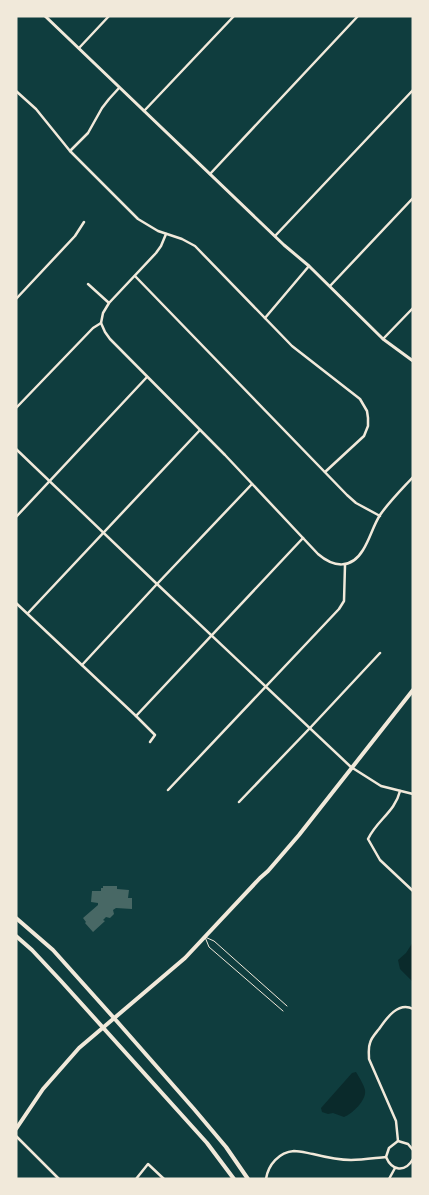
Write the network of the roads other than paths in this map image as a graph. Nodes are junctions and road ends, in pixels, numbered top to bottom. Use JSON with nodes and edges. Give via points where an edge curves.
{"nodes":[{"id":1,"x":45,"y":16,"type":"edge"},
{"id":2,"x":109,"y":16,"type":"edge"},
{"id":3,"x":234,"y":16,"type":"edge"},
{"id":4,"x":358,"y":16,"type":"edge"},
{"id":5,"x":79,"y":48,"type":"junction"},
{"id":6,"x":119,"y":88,"type":"junction"},
{"id":7,"x":413,"y":90,"type":"edge"},
{"id":8,"x":16,"y":91,"type":"edge"},
{"id":9,"x":144,"y":111,"type":"junction"},
{"id":10,"x":70,"y":151,"type":"junction"},
{"id":11,"x":210,"y":174,"type":"junction"},
{"id":12,"x":413,"y":198,"type":"edge"},
{"id":13,"x":84,"y":222,"type":"dead end"},
{"id":14,"x":166,"y":234,"type":"junction"},
{"id":15,"x":275,"y":236,"type":"junction"},
{"id":16,"x":309,"y":266,"type":"junction"},
{"id":17,"x":135,"y":276,"type":"junction"},
{"id":18,"x":88,"y":284,"type":"dead end"},
{"id":19,"x":330,"y":286,"type":"junction"},
{"id":20,"x":16,"y":300,"type":"edge"},
{"id":21,"x":109,"y":303,"type":"junction"},
{"id":22,"x":413,"y":308,"type":"edge"},
{"id":23,"x":265,"y":318,"type":"junction"},
{"id":24,"x":101,"y":323,"type":"junction"},
{"id":25,"x":383,"y":339,"type":"junction"},
{"id":26,"x":413,"y":362,"type":"edge"},
{"id":27,"x":147,"y":378,"type":"junction"},
{"id":28,"x":16,"y":408,"type":"edge"},
{"id":29,"x":200,"y":430,"type":"junction"},
{"id":30,"x":16,"y":449,"type":"edge"},
{"id":31,"x":325,"y":472,"type":"junction"},
{"id":32,"x":413,"y":477,"type":"edge"},
{"id":33,"x":50,"y":481,"type":"junction"},
{"id":34,"x":252,"y":484,"type":"junction"},
{"id":35,"x":380,"y":516,"type":"junction"},
{"id":36,"x":16,"y":517,"type":"edge"},
{"id":37,"x":104,"y":532,"type":"junction"},
{"id":38,"x":303,"y":538,"type":"junction"},
{"id":39,"x":345,"y":565,"type":"junction"},
{"id":40,"x":157,"y":584,"type":"junction"},
{"id":41,"x":16,"y":603,"type":"edge"},
{"id":42,"x":28,"y":613,"type":"junction"},
{"id":43,"x":212,"y":635,"type":"junction"},
{"id":44,"x":380,"y":653,"type":"dead end"},
{"id":45,"x":82,"y":665,"type":"junction"},
{"id":46,"x":266,"y":686,"type":"junction"},
{"id":47,"x":413,"y":690,"type":"edge"},
{"id":48,"x":136,"y":716,"type":"junction"},
{"id":49,"x":310,"y":728,"type":"junction"},
{"id":50,"x":150,"y":742,"type":"dead end"},
{"id":51,"x":351,"y":767,"type":"junction"},
{"id":52,"x":168,"y":790,"type":"dead end"},
{"id":53,"x":400,"y":791,"type":"junction"},
{"id":54,"x":413,"y":794,"type":"edge"},
{"id":55,"x":239,"y":802,"type":"dead end"},
{"id":56,"x":413,"y":891,"type":"edge"},
{"id":57,"x":16,"y":918,"type":"edge"},
{"id":58,"x":16,"y":936,"type":"edge"},
{"id":59,"x":205,"y":937,"type":"junction"},
{"id":60,"x":287,"y":1006,"type":"dead end"},
{"id":61,"x":413,"y":1009,"type":"edge"},
{"id":62,"x":283,"y":1011,"type":"dead end"},
{"id":63,"x":114,"y":1018,"type":"junction"},
{"id":64,"x":103,"y":1028,"type":"junction"},
{"id":65,"x":16,"y":1129,"type":"edge"},
{"id":66,"x":16,"y":1136,"type":"edge"},
{"id":67,"x":398,"y":1141,"type":"junction"},
{"id":68,"x":413,"y":1150,"type":"edge"},
{"id":69,"x":386,"y":1157,"type":"junction"},
{"id":70,"x":413,"y":1159,"type":"edge"},
{"id":71,"x":395,"y":1168,"type":"junction"},
{"id":72,"x":59,"y":1179,"type":"edge"},
{"id":73,"x":136,"y":1179,"type":"edge"},
{"id":74,"x":164,"y":1179,"type":"edge"},
{"id":75,"x":234,"y":1179,"type":"edge"},
{"id":76,"x":248,"y":1179,"type":"edge"},
{"id":77,"x":266,"y":1179,"type":"edge"},
{"id":78,"x":389,"y":1179,"type":"edge"}],
"edges":[{"from":1,"to":5,"type":"street"},
{"from":2,"to":5,"type":"street"},
{"from":3,"to":9,"type":"street"},
{"from":4,"to":11,"type":"street"},
{"from":5,"to":6,"type":"street"},
{"from":6,"to":9,"type":"street"},
{"from":6,"to":10,"type":"street","via":[[88,132]]},
{"from":7,"to":15,"type":"street"},
{"from":8,"to":10,"type":"street","via":[[40,113]]},
{"from":9,"to":11,"type":"street"},
{"from":10,"to":14,"type":"street","via":[[138,219]]},
{"from":11,"to":15,"type":"street"},
{"from":12,"to":19,"type":"street"},
{"from":13,"to":20,"type":"street"},
{"from":14,"to":17,"type":"street","via":[[161,246]]},
{"from":14,"to":23,"type":"street","via":[[195,246]]},
{"from":15,"to":16,"type":"street"},
{"from":16,"to":19,"type":"street"},
{"from":16,"to":23,"type":"street"},
{"from":17,"to":21,"type":"street"},
{"from":17,"to":31,"type":"street"},
{"from":18,"to":21,"type":"street"},
{"from":19,"to":25,"type":"street"},
{"from":21,"to":24,"type":"street","via":[[102,313]]},
{"from":22,"to":25,"type":"street"},
{"from":23,"to":31,"type":"street","via":[[292,346],[360,399],[367,411],[368,426],[364,436]]},
{"from":24,"to":27,"type":"street","via":[[110,339]]},
{"from":24,"to":28,"type":"street"},
{"from":25,"to":26,"type":"street"},
{"from":27,"to":29,"type":"street"},
{"from":27,"to":33,"type":"street"},
{"from":29,"to":34,"type":"street"},
{"from":29,"to":37,"type":"street"},
{"from":30,"to":33,"type":"street"},
{"from":31,"to":35,"type":"street","via":[[356,503]]},
{"from":32,"to":35,"type":"street"},
{"from":33,"to":36,"type":"street"},
{"from":33,"to":37,"type":"street"},
{"from":34,"to":38,"type":"street"},
{"from":34,"to":40,"type":"street"},
{"from":35,"to":39,"type":"street","via":[[363,551]]},
{"from":37,"to":40,"type":"street"},
{"from":37,"to":42,"type":"street"},
{"from":38,"to":39,"type":"street","via":[[326,561]]},
{"from":38,"to":43,"type":"street"},
{"from":39,"to":46,"type":"street","via":[[344,601],[339,609]]},
{"from":40,"to":43,"type":"street"},
{"from":40,"to":45,"type":"street"},
{"from":41,"to":42,"type":"street"},
{"from":42,"to":45,"type":"street"},
{"from":43,"to":46,"type":"street"},
{"from":43,"to":48,"type":"street"},
{"from":44,"to":49,"type":"street"},
{"from":45,"to":48,"type":"street"},
{"from":46,"to":49,"type":"street"},
{"from":46,"to":52,"type":"street"},
{"from":47,"to":51,"type":"main road"},
{"from":48,"to":50,"type":"street","via":[[154,735]]},
{"from":49,"to":51,"type":"street"},
{"from":49,"to":55,"type":"street"},
{"from":51,"to":53,"type":"street","via":[[380,786]]},
{"from":51,"to":59,"type":"main road","via":[[268,871]]},
{"from":53,"to":54,"type":"street"},
{"from":53,"to":56,"type":"street","via":[[397,801],[368,839],[380,860]]},
{"from":57,"to":63,"type":"main road","via":[[57,955]]},
{"from":58,"to":64,"type":"main road"},
{"from":59,"to":60,"type":"lane","via":[[215,941]]},
{"from":59,"to":62,"type":"lane","via":[[210,946]]},
{"from":59,"to":63,"type":"main road"},
{"from":61,"to":67,"type":"street","via":[[404,1006],[395,1010],[371,1039],[368,1048],[396,1121]]},
{"from":63,"to":64,"type":"main road"},
{"from":63,"to":76,"type":"main road","via":[[194,1109]]},
{"from":64,"to":65,"type":"main road","via":[[43,1089]]},
{"from":64,"to":75,"type":"main road","via":[[207,1143]]},
{"from":66,"to":72,"type":"street"},
{"from":67,"to":68,"type":"street","via":[[408,1144]]},
{"from":67,"to":69,"type":"street","via":[[389,1148]]},
{"from":69,"to":71,"type":"street"},
{"from":69,"to":77,"type":"street","via":[[352,1160],[290,1152],[271,1163]]},
{"from":70,"to":71,"type":"street","via":[[407,1166]]},
{"from":71,"to":78,"type":"street"},
{"from":73,"to":74,"type":"street","via":[[148,1164]]}]}
